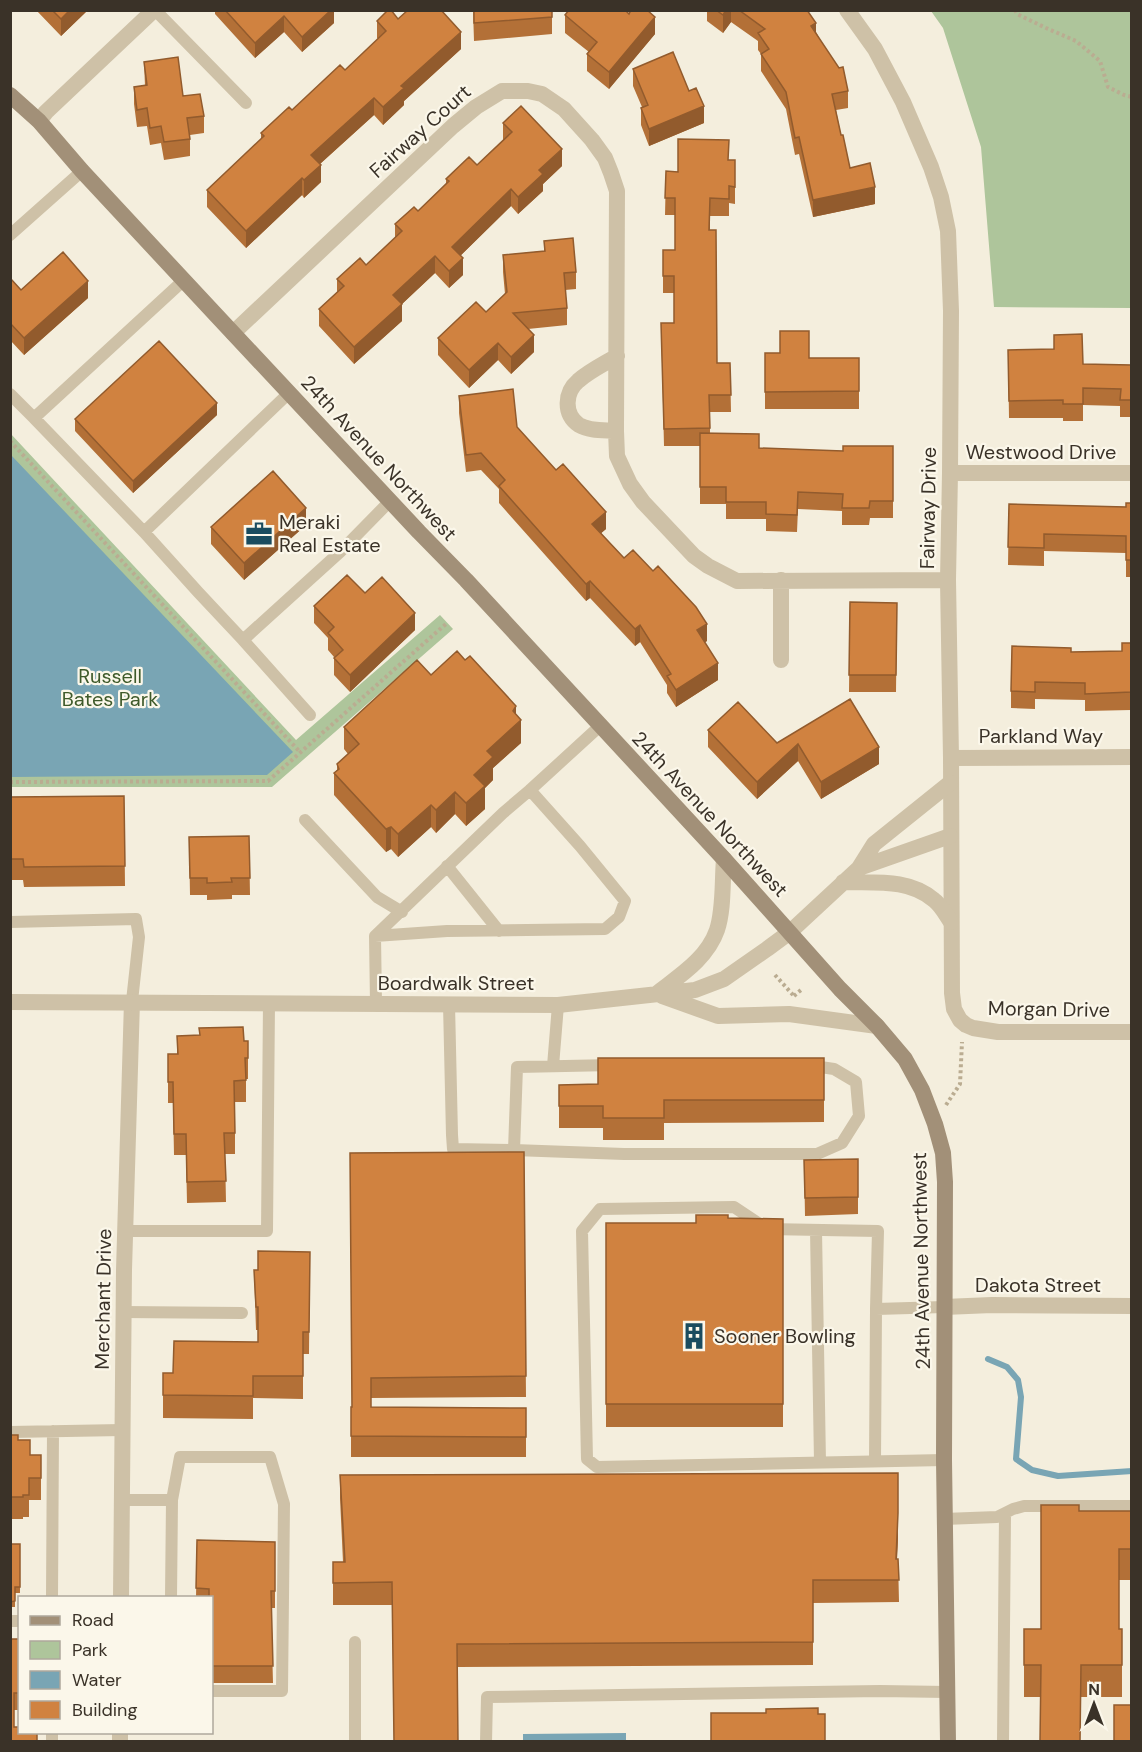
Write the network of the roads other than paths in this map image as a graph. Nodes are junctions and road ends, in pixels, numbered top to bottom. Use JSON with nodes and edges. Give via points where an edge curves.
{"nodes":[{"id":1,"x":154,"y":10,"type":"edge"},
{"id":2,"x":847,"y":10,"type":"edge"},
{"id":3,"x":10,"y":95,"type":"edge"},
{"id":4,"x":246,"y":103,"type":"dead end"},
{"id":5,"x":39,"y":122,"type":"junction"},
{"id":6,"x":82,"y":171,"type":"junction"},
{"id":7,"x":10,"y":235,"type":"edge"},
{"id":8,"x":184,"y":280,"type":"junction"},
{"id":9,"x":233,"y":333,"type":"junction"},
{"id":10,"x":617,"y":356,"type":"junction"},
{"id":11,"x":289,"y":393,"type":"junction"},
{"id":12,"x":10,"y":394,"type":"edge"},
{"id":13,"x":34,"y":417,"type":"junction"},
{"id":14,"x":616,"y":431,"type":"junction"},
{"id":15,"x":950,"y":473,"type":"junction"},
{"id":16,"x":1131,"y":473,"type":"edge"},
{"id":17,"x":390,"y":501,"type":"junction"},
{"id":18,"x":144,"y":532,"type":"junction"},
{"id":19,"x":781,"y":580,"type":"junction"},
{"id":20,"x":948,"y":580,"type":"junction"},
{"id":21,"x":243,"y":640,"type":"junction"},
{"id":22,"x":781,"y":660,"type":"dead end"},
{"id":23,"x":310,"y":715,"type":"dead end"},
{"id":24,"x":600,"y":726,"type":"junction"},
{"id":25,"x":1131,"y":757,"type":"edge"},
{"id":26,"x":951,"y":758,"type":"junction"},
{"id":27,"x":950,"y":783,"type":"junction"},
{"id":28,"x":530,"y":790,"type":"junction"},
{"id":29,"x":305,"y":820,"type":"dead end"},
{"id":30,"x":950,"y":836,"type":"junction"},
{"id":31,"x":724,"y":859,"type":"junction"},
{"id":32,"x":447,"y":866,"type":"junction"},
{"id":33,"x":859,"y":868,"type":"junction"},
{"id":34,"x":843,"y":882,"type":"junction"},
{"id":35,"x":402,"y":912,"type":"junction"},
{"id":36,"x":10,"y":922,"type":"edge"},
{"id":37,"x":951,"y":922,"type":"junction"},
{"id":38,"x":499,"y":931,"type":"junction"},
{"id":39,"x":790,"y":932,"type":"junction"},
{"id":40,"x":375,"y":936,"type":"junction"},
{"id":41,"x":655,"y":994,"type":"junction"},
{"id":42,"x":132,"y":1001,"type":"junction"},
{"id":43,"x":10,"y":1002,"type":"edge"},
{"id":44,"x":269,"y":1002,"type":"junction"},
{"id":45,"x":376,"y":1004,"type":"junction"},
{"id":46,"x":449,"y":1004,"type":"junction"},
{"id":47,"x":558,"y":1005,"type":"junction"},
{"id":48,"x":877,"y":1026,"type":"junction"},
{"id":49,"x":966,"y":1026,"type":"joint"},
{"id":50,"x":1131,"y":1032,"type":"edge"},
{"id":51,"x":793,"y":1062,"type":"edge"},
{"id":52,"x":622,"y":1065,"type":"edge"},
{"id":53,"x":553,"y":1066,"type":"junction"},
{"id":54,"x":514,"y":1150,"type":"junction"},
{"id":55,"x":816,"y":1230,"type":"junction"},
{"id":56,"x":125,"y":1231,"type":"junction"},
{"id":57,"x":1131,"y":1306,"type":"edge"},
{"id":58,"x":944,"y":1307,"type":"junction"},
{"id":59,"x":876,"y":1309,"type":"junction"},
{"id":60,"x":123,"y":1312,"type":"junction"},
{"id":61,"x":242,"y":1313,"type":"dead end"},
{"id":62,"x":122,"y":1430,"type":"junction"},
{"id":63,"x":53,"y":1431,"type":"junction"},
{"id":64,"x":10,"y":1432,"type":"edge"},
{"id":65,"x":944,"y":1460,"type":"junction"},
{"id":66,"x":875,"y":1461,"type":"junction"},
{"id":67,"x":820,"y":1462,"type":"junction"},
{"id":68,"x":122,"y":1500,"type":"junction"},
{"id":69,"x":172,"y":1500,"type":"junction"},
{"id":70,"x":1131,"y":1506,"type":"edge"},
{"id":71,"x":1005,"y":1514,"type":"junction"},
{"id":72,"x":944,"y":1519,"type":"junction"},
{"id":73,"x":52,"y":1596,"type":"edge"},
{"id":74,"x":121,"y":1596,"type":"edge"},
{"id":75,"x":171,"y":1596,"type":"edge"},
{"id":76,"x":356,"y":1642,"type":"dead end"},
{"id":77,"x":213,"y":1692,"type":"edge"},
{"id":78,"x":947,"y":1692,"type":"junction"},
{"id":79,"x":356,"y":1742,"type":"edge"},
{"id":80,"x":486,"y":1742,"type":"edge"},
{"id":81,"x":948,"y":1742,"type":"edge"},
{"id":82,"x":1003,"y":1742,"type":"edge"}],
"edges":[{"from":1,"to":4,"type":"lane"},
{"from":1,"to":5,"type":"street"},
{"from":2,"to":15,"type":"street","name":"Fairway Drive","via":[[875,49],[903,102],[931,167],[948,231]]},
{"from":3,"to":5,"type":"main road","name":"24th Avenue Northwest"},
{"from":5,"to":6,"type":"main road","name":"24th Avenue Northwest"},
{"from":6,"to":7,"type":"lane"},
{"from":6,"to":8,"type":"main road","name":"24th Avenue Northwest"},
{"from":8,"to":9,"type":"main road","name":"24th Avenue Northwest"},
{"from":8,"to":13,"type":"lane"},
{"from":9,"to":10,"type":"street","name":"Fairway Court","via":[[476,107],[502,91],[528,91],[542,94],[564,109],[592,140],[611,173],[617,207]]},
{"from":9,"to":11,"type":"main road","name":"24th Avenue Northwest"},
{"from":10,"to":14,"type":"street","name":"Fairway Court"},
{"from":10,"to":14,"type":"street","via":[[577,382],[567,394],[567,407],[579,425]]},
{"from":11,"to":17,"type":"main road","name":"24th Avenue Northwest"},
{"from":11,"to":18,"type":"lane"},
{"from":12,"to":13,"type":"lane"},
{"from":13,"to":18,"type":"lane"},
{"from":14,"to":19,"type":"street","name":"Fairway Court","via":[[617,456],[630,484],[694,556],[737,581]]},
{"from":15,"to":16,"type":"street","name":"Westwood Drive"},
{"from":15,"to":20,"type":"street","name":"Fairway Drive"},
{"from":17,"to":21,"type":"lane"},
{"from":17,"to":24,"type":"main road","name":"24th Avenue Northwest"},
{"from":18,"to":21,"type":"lane"},
{"from":19,"to":20,"type":"street","name":"Fairway Court"},
{"from":19,"to":22,"type":"street"},
{"from":20,"to":26,"type":"street","name":"Fairway Drive"},
{"from":21,"to":23,"type":"lane"},
{"from":24,"to":28,"type":"lane"},
{"from":24,"to":31,"type":"main road","name":"24th Avenue Northwest"},
{"from":25,"to":26,"type":"street","name":"Parkland Way"},
{"from":26,"to":27,"type":"street","name":"Fairway Drive"},
{"from":27,"to":30,"type":"street","name":"Fairway Drive"},
{"from":27,"to":33,"type":"street","via":[[874,844]]},
{"from":28,"to":32,"type":"lane"},
{"from":28,"to":38,"type":"lane","via":[[625,901],[619,917],[605,929]]},
{"from":29,"to":35,"type":"lane","via":[[377,897]]},
{"from":30,"to":33,"type":"street"},
{"from":30,"to":37,"type":"street","name":"Fairway Drive"},
{"from":31,"to":39,"type":"main road","name":"24th Avenue Northwest"},
{"from":31,"to":41,"type":"street","via":[[719,921],[711,944],[692,966]]},
{"from":32,"to":35,"type":"lane"},
{"from":32,"to":38,"type":"lane"},
{"from":33,"to":34,"type":"street","name":"Boardwalk Street"},
{"from":34,"to":37,"type":"street","via":[[912,887],[935,900]]},
{"from":34,"to":39,"type":"street","name":"Boardwalk Street"},
{"from":35,"to":40,"type":"lane"},
{"from":36,"to":42,"type":"lane","via":[[136,919]]},
{"from":37,"to":49,"type":"street","name":"Fairway Drive","via":[[954,1009]]},
{"from":38,"to":40,"type":"lane"},
{"from":39,"to":41,"type":"street","name":"Boardwalk Street","via":[[711,985]]},
{"from":39,"to":48,"type":"main road","name":"24th Avenue Northwest"},
{"from":40,"to":45,"type":"lane"},
{"from":41,"to":47,"type":"street","name":"Boardwalk Street"},
{"from":41,"to":48,"type":"street","via":[[718,1016],[789,1014]]},
{"from":42,"to":43,"type":"street","name":"Boardwalk Street"},
{"from":42,"to":44,"type":"street","name":"Boardwalk Street"},
{"from":42,"to":56,"type":"street","name":"Merchant Drive"},
{"from":44,"to":45,"type":"street","name":"Boardwalk Street"},
{"from":44,"to":56,"type":"lane","via":[[267,1231]]},
{"from":45,"to":46,"type":"street","name":"Boardwalk Street"},
{"from":46,"to":47,"type":"street","name":"Boardwalk Street"},
{"from":46,"to":54,"type":"lane","via":[[453,1149]]},
{"from":47,"to":53,"type":"lane"},
{"from":48,"to":58,"type":"main road","name":"24th Avenue Northwest","via":[[905,1059],[922,1090],[943,1153]]},
{"from":49,"to":50,"type":"street","name":"Morgan Drive","via":[[998,1032]]},
{"from":51,"to":54,"type":"lane","via":[[834,1068],[856,1082],[859,1116],[842,1143],[816,1154]]},
{"from":52,"to":53,"type":"lane"},
{"from":53,"to":54,"type":"lane","via":[[517,1067]]},
{"from":55,"to":59,"type":"lane","via":[[878,1231]]},
{"from":55,"to":67,"type":"lane"},
{"from":55,"to":67,"type":"lane","via":[[767,1229],[734,1207],[600,1209],[582,1231],[587,1459],[597,1467]]},
{"from":56,"to":60,"type":"street","name":"Merchant Drive"},
{"from":57,"to":58,"type":"street","name":"Dakota Street"},
{"from":58,"to":59,"type":"lane"},
{"from":58,"to":65,"type":"main road","name":"24th Avenue Northwest"},
{"from":59,"to":66,"type":"lane"},
{"from":60,"to":61,"type":"lane"},
{"from":60,"to":62,"type":"street","name":"Merchant Drive"},
{"from":62,"to":63,"type":"lane"},
{"from":62,"to":68,"type":"street","name":"Merchant Drive"},
{"from":63,"to":64,"type":"lane"},
{"from":63,"to":73,"type":"lane"},
{"from":65,"to":66,"type":"lane"},
{"from":65,"to":72,"type":"main road","name":"24th Avenue Northwest"},
{"from":66,"to":67,"type":"lane"},
{"from":68,"to":69,"type":"lane"},
{"from":68,"to":74,"type":"street","name":"Merchant Drive"},
{"from":69,"to":75,"type":"lane"},
{"from":69,"to":77,"type":"lane","via":[[180,1456],[270,1456],[284,1504],[282,1691]]},
{"from":70,"to":71,"type":"lane","via":[[1024,1506]]},
{"from":71,"to":72,"type":"lane"},
{"from":71,"to":82,"type":"lane"},
{"from":72,"to":78,"type":"main road","name":"24th Avenue Northwest"},
{"from":76,"to":79,"type":"lane"},
{"from":78,"to":80,"type":"lane","via":[[487,1697]]},
{"from":78,"to":81,"type":"main road","name":"24th Avenue Northwest"}]}
